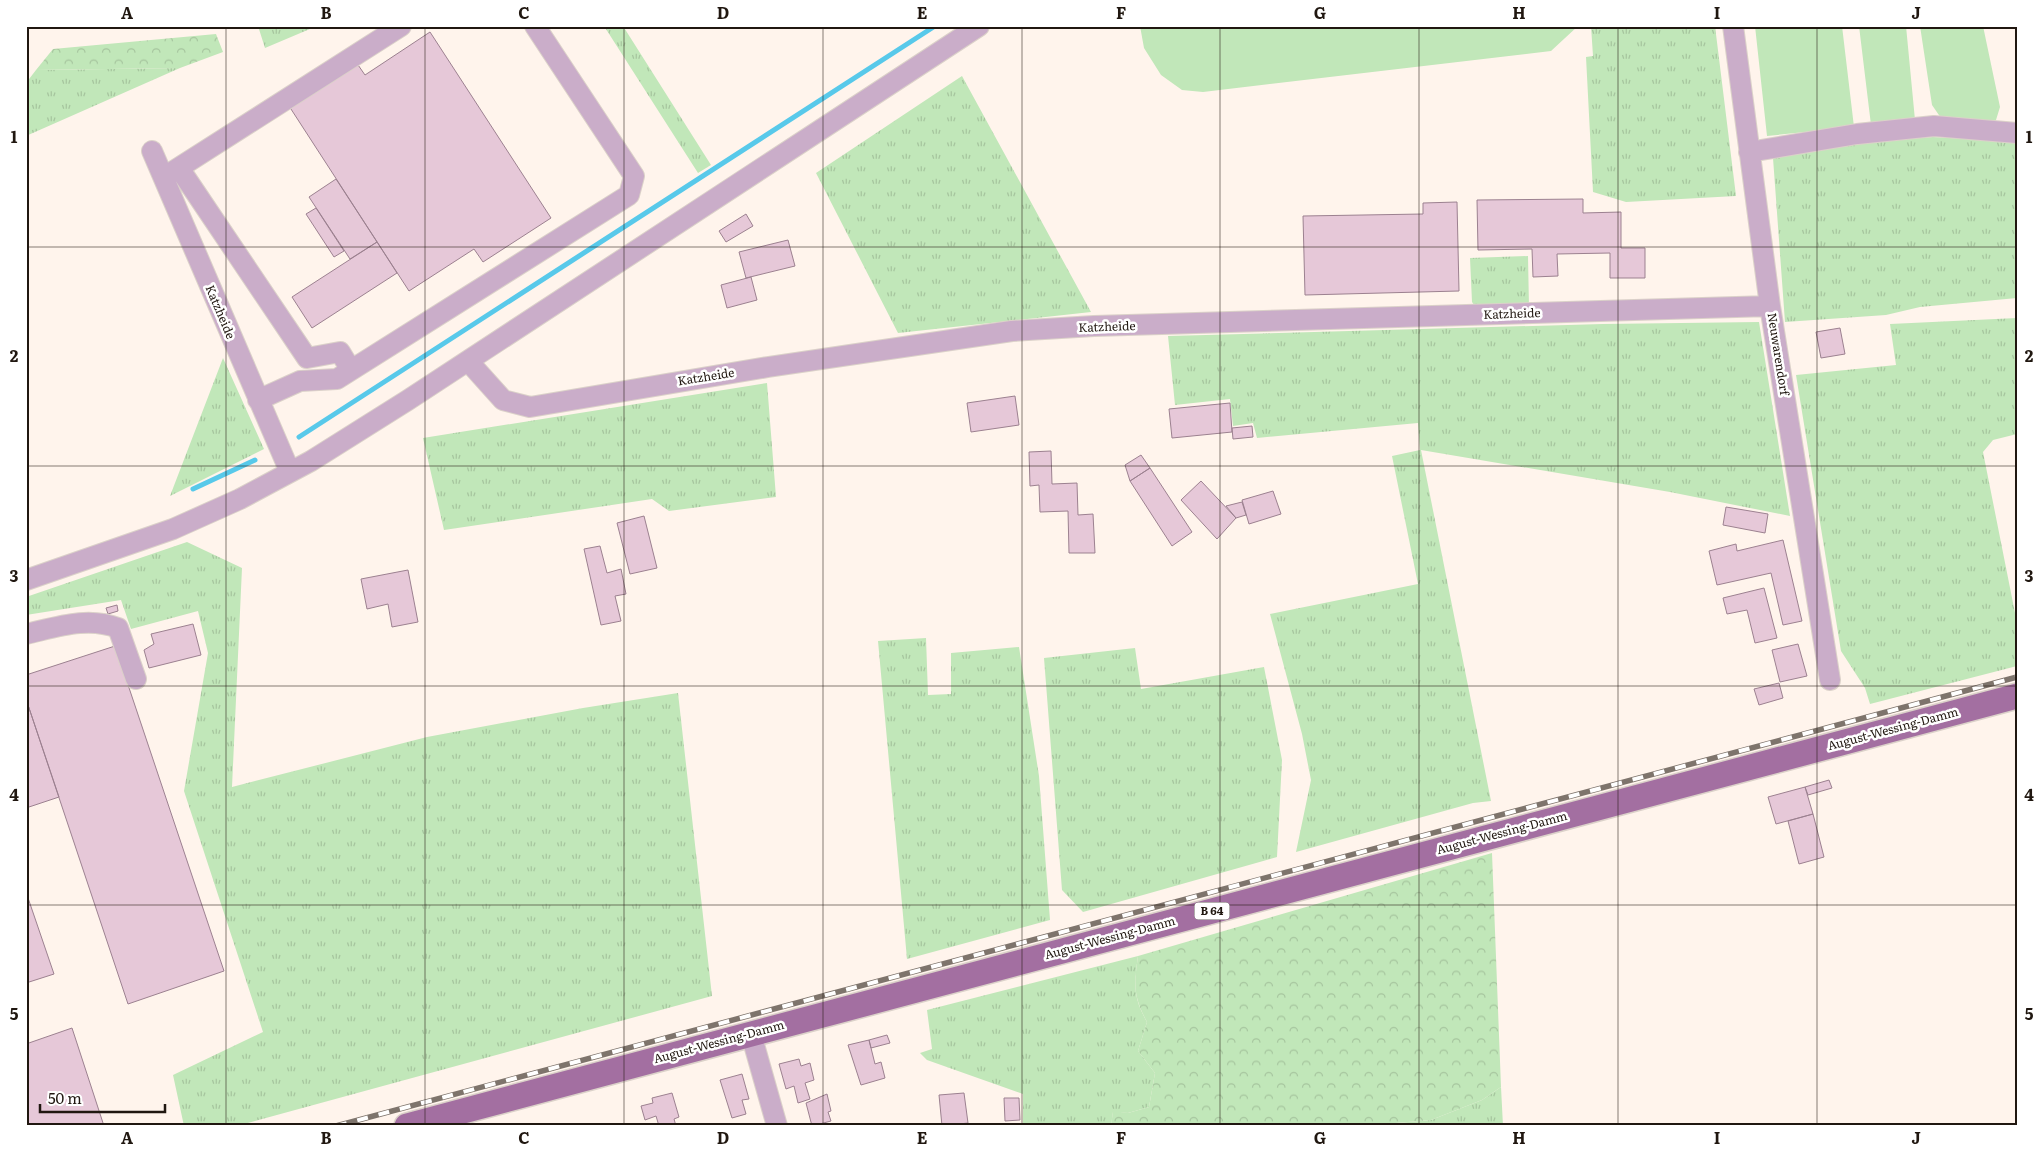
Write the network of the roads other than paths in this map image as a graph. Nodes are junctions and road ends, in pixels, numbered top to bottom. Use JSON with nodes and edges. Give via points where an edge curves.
{"nodes":[{"id":1,"x":402,"y":26,"type":"edge"},
{"id":2,"x":535,"y":26,"type":"edge"},
{"id":3,"x":980,"y":26,"type":"edge"},
{"id":4,"x":1733,"y":26,"type":"edge"},
{"id":5,"x":2017,"y":133,"type":"edge"},
{"id":6,"x":152,"y":151,"type":"dead end"},
{"id":7,"x":1749,"y":152,"type":"junction"},
{"id":8,"x":171,"y":173,"type":"junction"},
{"id":9,"x":1770,"y":306,"type":"junction"},
{"id":10,"x":468,"y":361,"type":"junction"},
{"id":11,"x":352,"y":370,"type":"junction"},
{"id":12,"x":258,"y":400,"type":"junction"},
{"id":13,"x":290,"y":472,"type":"junction"},
{"id":14,"x":26,"y":580,"type":"edge"},
{"id":15,"x":26,"y":634,"type":"edge"},
{"id":16,"x":136,"y":679,"type":"dead end"},
{"id":17,"x":1830,"y":680,"type":"dead end"},
{"id":18,"x":2017,"y":696,"type":"edge"},
{"id":19,"x":751,"y":1034,"type":"junction"},
{"id":20,"x":407,"y":1126,"type":"edge"},
{"id":21,"x":777,"y":1126,"type":"edge"}],
"edges":[{"from":1,"to":8,"type":"street"},
{"from":2,"to":11,"type":"street","via":[[634,176],[629,194]]},
{"from":3,"to":10,"type":"street"},
{"from":4,"to":7,"type":"street","name":"Neuwarendorf"},
{"from":5,"to":7,"type":"street","via":[[1934,126],[1857,134]]},
{"from":6,"to":8,"type":"street","name":"Katzheide"},
{"from":7,"to":9,"type":"street","name":"Neuwarendorf"},
{"from":8,"to":11,"type":"street","via":[[307,358],[340,352]]},
{"from":8,"to":12,"type":"street","name":"Katzheide"},
{"from":9,"to":10,"type":"street","name":"Katzheide","via":[[1012,331],[530,406],[503,400]]},
{"from":9,"to":17,"type":"street","name":"Neuwarendorf"},
{"from":10,"to":13,"type":"street"},
{"from":11,"to":12,"type":"street","via":[[337,379],[300,381]]},
{"from":12,"to":13,"type":"street","name":"Katzheide"},
{"from":13,"to":14,"type":"street","via":[[173,529]]},
{"from":15,"to":16,"type":"street","via":[[87,621],[103,622],[118,628]]},
{"from":18,"to":19,"type":"main road","name":"August-Wessing-Damm","number":"B 64"},
{"from":19,"to":20,"type":"main road","name":"August-Wessing-Damm","number":"B 64"},
{"from":19,"to":21,"type":"street"}]}
